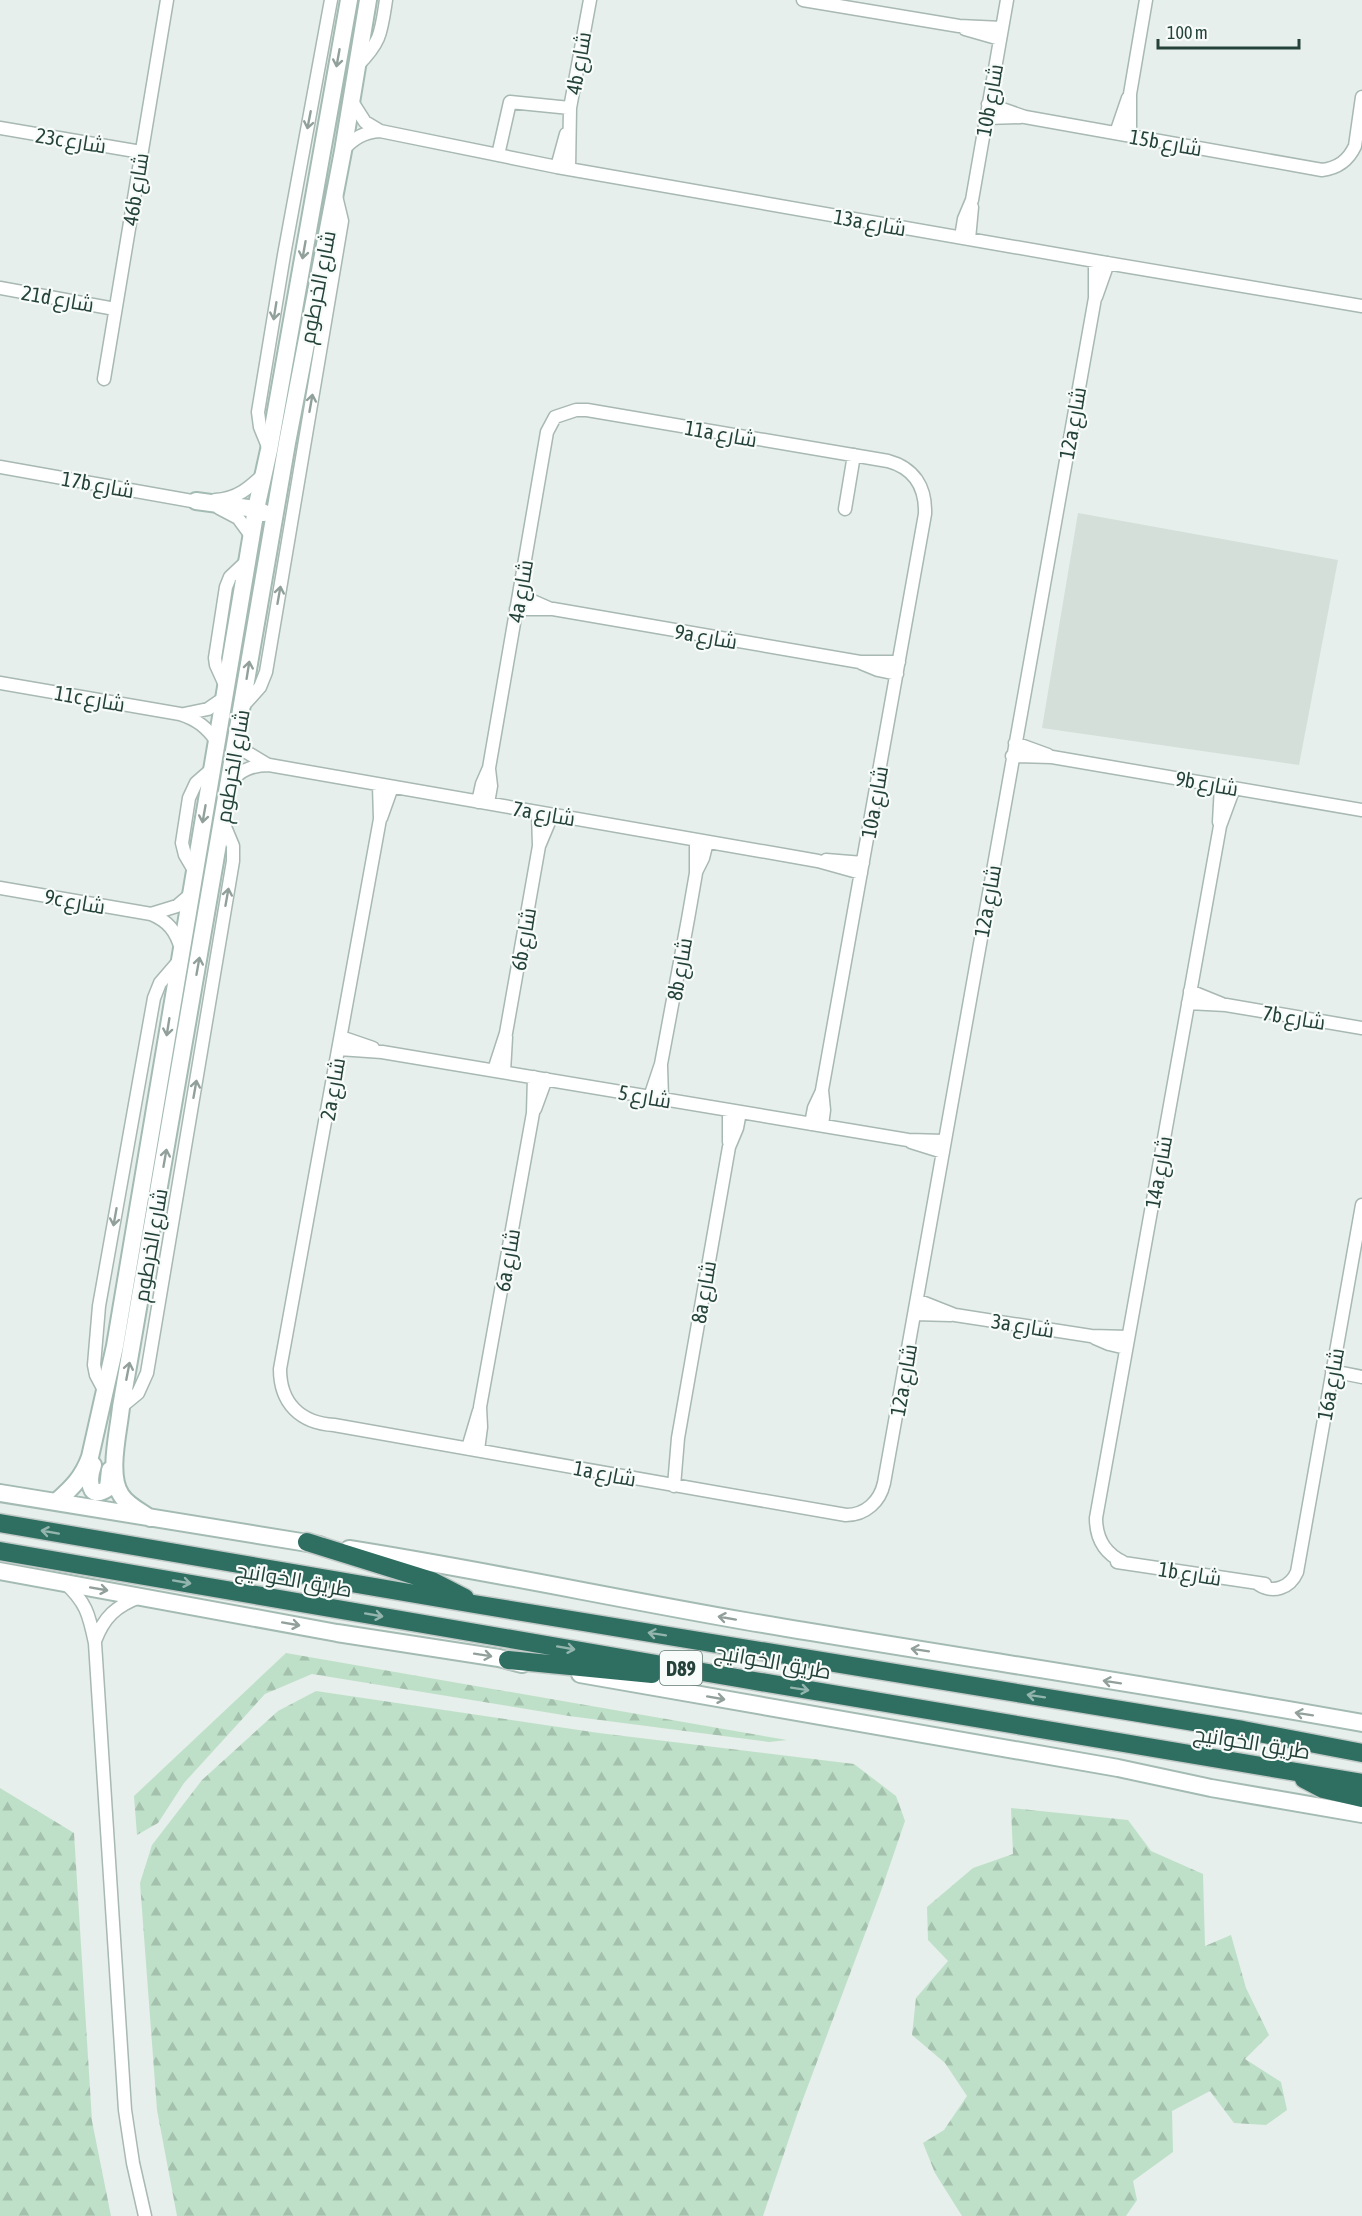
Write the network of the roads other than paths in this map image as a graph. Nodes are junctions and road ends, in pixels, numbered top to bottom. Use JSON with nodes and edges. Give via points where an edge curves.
{"nodes":[{"id":1,"x":166,"y":0,"type":"edge"},
{"id":2,"x":331,"y":0,"type":"edge"},
{"id":3,"x":349,"y":0,"type":"edge"},
{"id":4,"x":368,"y":0,"type":"edge"},
{"id":5,"x":386,"y":0,"type":"edge"},
{"id":6,"x":590,"y":0,"type":"edge"},
{"id":7,"x":803,"y":0,"type":"edge"},
{"id":8,"x":1007,"y":0,"type":"edge"},
{"id":9,"x":1146,"y":0,"type":"edge"},
{"id":10,"x":1001,"y":33,"type":"junction"},
{"id":11,"x":356,"y":67,"type":"junction"},
{"id":12,"x":1130,"y":94,"type":"junction"},
{"id":13,"x":1362,"y":97,"type":"edge"},
{"id":14,"x":351,"y":100,"type":"junction"},
{"id":15,"x":988,"y":104,"type":"junction"},
{"id":16,"x":570,"y":108,"type":"junction"},
{"id":17,"x":1025,"y":117,"type":"junction"},
{"id":18,"x":986,"y":118,"type":"junction"},
{"id":19,"x":0,"y":128,"type":"edge"},
{"id":20,"x":380,"y":131,"type":"junction"},
{"id":21,"x":1116,"y":133,"type":"junction"},
{"id":22,"x":1130,"y":135,"type":"junction"},
{"id":23,"x":343,"y":151,"type":"junction"},
{"id":24,"x":141,"y":152,"type":"junction"},
{"id":25,"x":498,"y":155,"type":"junction"},
{"id":26,"x":563,"y":168,"type":"junction"},
{"id":27,"x":335,"y":193,"type":"junction"},
{"id":28,"x":965,"y":238,"type":"junction"},
{"id":29,"x":1095,"y":261,"type":"junction"},
{"id":30,"x":1108,"y":263,"type":"junction"},
{"id":31,"x":0,"y":288,"type":"edge"},
{"id":32,"x":1095,"y":298,"type":"junction"},
{"id":33,"x":1362,"y":306,"type":"edge"},
{"id":34,"x":116,"y":309,"type":"junction"},
{"id":35,"x":104,"y":379,"type":"dead end"},
{"id":36,"x":555,"y":417,"type":"joint"},
{"id":37,"x":269,"y":450,"type":"junction"},
{"id":38,"x":854,"y":455,"type":"junction"},
{"id":39,"x":0,"y":467,"type":"edge"},
{"id":40,"x":265,"y":473,"type":"junction"},
{"id":41,"x":923,"y":481,"type":"joint"},
{"id":42,"x":196,"y":501,"type":"junction"},
{"id":43,"x":256,"y":509,"type":"junction"},
{"id":44,"x":845,"y":509,"type":"dead end"},
{"id":45,"x":252,"y":537,"type":"junction"},
{"id":46,"x":519,"y":595,"type":"junction"},
{"id":47,"x":516,"y":609,"type":"junction"},
{"id":48,"x":553,"y":609,"type":"junction"},
{"id":49,"x":255,"y":629,"type":"junction"},
{"id":50,"x":898,"y":668,"type":"junction"},
{"id":51,"x":0,"y":683,"type":"edge"},
{"id":52,"x":225,"y":693,"type":"junction"},
{"id":53,"x":242,"y":708,"type":"junction"},
{"id":54,"x":180,"y":714,"type":"junction"},
{"id":55,"x":237,"y":740,"type":"junction"},
{"id":56,"x":216,"y":742,"type":"junction"},
{"id":57,"x":1015,"y":743,"type":"junction"},
{"id":58,"x":1012,"y":756,"type":"junction"},
{"id":59,"x":1052,"y":757,"type":"junction"},
{"id":60,"x":269,"y":765,"type":"junction"},
{"id":61,"x":230,"y":783,"type":"junction"},
{"id":62,"x":379,"y":785,"type":"junction"},
{"id":63,"x":392,"y":787,"type":"junction"},
{"id":64,"x":1227,"y":787,"type":"junction"},
{"id":65,"x":483,"y":803,"type":"junction"},
{"id":66,"x":1362,"y":810,"type":"edge"},
{"id":67,"x":538,"y":812,"type":"junction"},
{"id":68,"x":552,"y":814,"type":"junction"},
{"id":69,"x":380,"y":819,"type":"junction"},
{"id":70,"x":223,"y":822,"type":"junction"},
{"id":71,"x":702,"y":841,"type":"junction"},
{"id":72,"x":539,"y":846,"type":"junction"},
{"id":73,"x":862,"y":868,"type":"junction"},
{"id":74,"x":0,"y":888,"type":"edge"},
{"id":75,"x":191,"y":894,"type":"junction"},
{"id":76,"x":151,"y":914,"type":"junction"},
{"id":77,"x":180,"y":954,"type":"junction"},
{"id":78,"x":1189,"y":997,"type":"junction"},
{"id":79,"x":1362,"y":1028,"type":"edge"},
{"id":80,"x":340,"y":1043,"type":"junction"},
{"id":81,"x":163,"y":1058,"type":"junction"},
{"id":82,"x":499,"y":1071,"type":"junction"},
{"id":83,"x":540,"y":1078,"type":"junction"},
{"id":84,"x":656,"y":1098,"type":"junction"},
{"id":85,"x":174,"y":1105,"type":"junction"},
{"id":86,"x":735,"y":1111,"type":"junction"},
{"id":87,"x":816,"y":1125,"type":"junction"},
{"id":88,"x":944,"y":1147,"type":"junction"},
{"id":89,"x":1362,"y":1205,"type":"edge"},
{"id":90,"x":917,"y":1300,"type":"junction"},
{"id":91,"x":914,"y":1314,"type":"junction"},
{"id":92,"x":955,"y":1315,"type":"junction"},
{"id":93,"x":1127,"y":1343,"type":"junction"},
{"id":94,"x":1332,"y":1371,"type":"junction"},
{"id":95,"x":1362,"y":1377,"type":"edge"},
{"id":96,"x":105,"y":1392,"type":"junction"},
{"id":97,"x":296,"y":1406,"type":"joint"},
{"id":98,"x":122,"y":1407,"type":"junction"},
{"id":99,"x":95,"y":1441,"type":"junction"},
{"id":100,"x":117,"y":1447,"type":"junction"},
{"id":101,"x":473,"y":1449,"type":"junction"},
{"id":102,"x":669,"y":1485,"type":"junction"},
{"id":103,"x":0,"y":1493,"type":"edge"},
{"id":104,"x":56,"y":1502,"type":"junction"},
{"id":105,"x":874,"y":1502,"type":"joint"},
{"id":106,"x":150,"y":1518,"type":"junction"},
{"id":107,"x":0,"y":1523,"type":"edge"},
{"id":108,"x":307,"y":1542,"type":"junction"},
{"id":109,"x":1100,"y":1549,"type":"joint"},
{"id":110,"x":0,"y":1551,"type":"edge"},
{"id":111,"x":0,"y":1571,"type":"edge"},
{"id":112,"x":64,"y":1582,"type":"junction"},
{"id":113,"x":1283,"y":1583,"type":"joint"},
{"id":114,"x":142,"y":1596,"type":"junction"},
{"id":115,"x":474,"y":1604,"type":"junction"},
{"id":116,"x":95,"y":1642,"type":"junction"},
{"id":117,"x":508,"y":1660,"type":"junction"},
{"id":118,"x":749,"y":1680,"type":"junction"},
{"id":119,"x":1362,"y":1723,"type":"edge"},
{"id":120,"x":1362,"y":1753,"type":"edge"},
{"id":121,"x":1296,"y":1772,"type":"junction"},
{"id":122,"x":1362,"y":1783,"type":"edge"},
{"id":123,"x":1362,"y":1798,"type":"edge"},
{"id":124,"x":1362,"y":1814,"type":"edge"},
{"id":125,"x":145,"y":2216,"type":"edge"}],
"edges":[{"from":1,"to":24,"type":"street","name":"46b شارع"},
{"from":2,"to":37,"type":"street","one_way":true,"via":[[258,412]]},
{"from":3,"to":37,"type":"main road","name":"شارع الخرطوم","one_way":true},
{"from":4,"to":11,"type":"main road","name":"شارع الخرطوم"},
{"from":5,"to":11,"type":"street","via":[[378,42]]},
{"from":6,"to":16,"type":"street","name":"4b شارع"},
{"from":7,"to":10,"type":"street"},
{"from":8,"to":10,"type":"street","name":"10b شارع"},
{"from":9,"to":12,"type":"street"},
{"from":10,"to":15,"type":"street","name":"10b شارع"},
{"from":11,"to":14,"type":"main road","name":"شارع الخرطوم"},
{"from":12,"to":21,"type":"street"},
{"from":12,"to":22,"type":"street"},
{"from":13,"to":22,"type":"street","name":"15b شارع","via":[[1355,146],[1348,158],[1326,163],[1307,166]]},
{"from":14,"to":20,"type":"street","via":[[365,122]]},
{"from":14,"to":23,"type":"main road","name":"شارع الخرطوم"},
{"from":15,"to":17,"type":"street","name":"15b شارع"},
{"from":15,"to":18,"type":"street","name":"10b شارع"},
{"from":16,"to":25,"type":"street","via":[[510,102]]},
{"from":16,"to":26,"type":"street","name":"4b شارع"},
{"from":17,"to":18,"type":"street","name":"15b شارع"},
{"from":17,"to":21,"type":"street","name":"15b شارع"},
{"from":18,"to":28,"type":"street","name":"10b شارع","via":[[972,200],[964,219]]},
{"from":19,"to":24,"type":"street","name":"23c شارع"},
{"from":20,"to":23,"type":"street","via":[[355,138]]},
{"from":20,"to":25,"type":"street","name":"13a شارع"},
{"from":21,"to":22,"type":"street","name":"15b شارع"},
{"from":23,"to":27,"type":"main road","name":"شارع الخرطوم"},
{"from":24,"to":34,"type":"street","name":"46b شارع"},
{"from":25,"to":26,"type":"street","name":"13a شارع"},
{"from":26,"to":28,"type":"street","name":"13a شارع"},
{"from":27,"to":49,"type":"main road","name":"شارع الخرطوم"},
{"from":53,"to":27,"type":"street","one_way":true,"via":[[260,687],[266,672],[342,221]]},
{"from":28,"to":29,"type":"street","name":"13a شارع"},
{"from":29,"to":30,"type":"street","name":"13a شارع"},
{"from":29,"to":32,"type":"street","name":"12a شارع"},
{"from":30,"to":32,"type":"street","name":"12a شارع"},
{"from":30,"to":33,"type":"street","name":"13a شارع"},
{"from":31,"to":34,"type":"street","name":"21d شارع"},
{"from":32,"to":57,"type":"street","name":"12a شارع"},
{"from":34,"to":35,"type":"street","name":"46b شارع"},
{"from":36,"to":38,"type":"street","name":"11a شارع","via":[[587,410]]},
{"from":36,"to":46,"type":"street","name":"4a شارع","via":[[547,432]]},
{"from":37,"to":40,"type":"main road","name":"شارع الخرطوم"},
{"from":38,"to":41,"type":"street","name":"11a شارع","via":[[902,466]]},
{"from":38,"to":44,"type":"street"},
{"from":39,"to":42,"type":"street","name":"17b شارع"},
{"from":40,"to":42,"type":"street","name":"17b شارع","via":[[237,496]]},
{"from":40,"to":43,"type":"main road","name":"شارع الخرطوم"},
{"from":41,"to":50,"type":"street","name":"10a شارع","via":[[925,514]]},
{"from":42,"to":43,"type":"main road"},
{"from":42,"to":45,"type":"street","name":"17b شارع","via":[[232,513]]},
{"from":43,"to":45,"type":"main road","name":"شارع الخرطوم"},
{"from":43,"to":49,"type":"main road","via":[[264,512],[266,519],[252,610]]},
{"from":45,"to":52,"type":"main road","name":"شارع الخرطوم"},
{"from":46,"to":47,"type":"street","name":"4a شارع"},
{"from":46,"to":48,"type":"street","name":"9a شارع"},
{"from":47,"to":48,"type":"street","name":"9a شارع"},
{"from":47,"to":65,"type":"street","name":"4a شارع","via":[[489,768],[482,784]]},
{"from":48,"to":50,"type":"street","name":"9a شارع","via":[[860,662],[878,670]]},
{"from":53,"to":49,"type":"main road","name":"شارع الخرطوم","one_way":true},
{"from":50,"to":73,"type":"street","name":"10a شارع"},
{"from":51,"to":54,"type":"street","name":"11c شارع"},
{"from":52,"to":54,"type":"street","name":"11c شارع","via":[[208,709]]},
{"from":52,"to":56,"type":"main road","name":"شارع الخرطوم"},
{"from":53,"to":55,"type":"main road","name":"شارع الخرطوم"},
{"from":54,"to":56,"type":"street","name":"11c شارع","via":[[205,727]]},
{"from":55,"to":60,"type":"street","name":"7a شارع","via":[[254,758]]},
{"from":55,"to":61,"type":"main road","name":"شارع الخرطوم"},
{"from":56,"to":75,"type":"main road","name":"شارع الخرطوم","one_way":true},
{"from":57,"to":58,"type":"street","name":"12a شارع"},
{"from":57,"to":59,"type":"street","name":"9b شارع"},
{"from":58,"to":59,"type":"street","name":"9b شارع"},
{"from":58,"to":88,"type":"street","name":"12a شارع"},
{"from":59,"to":64,"type":"street","name":"9b شارع"},
{"from":60,"to":61,"type":"street","name":"7a شارع","via":[[243,770]]},
{"from":60,"to":62,"type":"street","name":"7a شارع"},
{"from":61,"to":70,"type":"main road","name":"شارع الخرطوم"},
{"from":62,"to":63,"type":"street","name":"7a شارع"},
{"from":62,"to":69,"type":"street","name":"2a شارع"},
{"from":63,"to":65,"type":"street","name":"7a شارع"},
{"from":63,"to":69,"type":"street","name":"2a شارع"},
{"from":64,"to":66,"type":"street","name":"9b شارع"},
{"from":64,"to":78,"type":"street","name":"14a شارع"},
{"from":65,"to":67,"type":"street","name":"7a شارع"},
{"from":67,"to":68,"type":"street","name":"7a شارع"},
{"from":67,"to":72,"type":"street","name":"6b شارع"},
{"from":68,"to":71,"type":"street","name":"7a شارع"},
{"from":68,"to":72,"type":"street","name":"6b شارع"},
{"from":69,"to":80,"type":"street","name":"2a شارع"},
{"from":85,"to":70,"type":"main road","name":"شارع الخرطوم","one_way":true},
{"from":98,"to":70,"type":"street","one_way":true,"via":[[138,1393],[147,1373],[233,861],[233,846]]},
{"from":71,"to":73,"type":"street","name":"7a شارع"},
{"from":71,"to":84,"type":"street","name":"8b شارع","via":[[703,858],[696,873]]},
{"from":72,"to":82,"type":"street","name":"6b شارع","via":[[506,1033],[498,1052]]},
{"from":73,"to":87,"type":"street","name":"10a شارع","via":[[822,1090],[814,1108]]},
{"from":74,"to":76,"type":"street","name":"9c شارع"},
{"from":75,"to":76,"type":"street","via":[[169,910]]},
{"from":75,"to":77,"type":"main road","name":"شارع الخرطوم"},
{"from":76,"to":77,"type":"street","name":"9c شارع","via":[[174,930]]},
{"from":77,"to":81,"type":"main road","name":"شارع الخرطوم","one_way":true},
{"from":77,"to":96,"type":"street","one_way":true,"via":[[153,998],[99,1306],[94,1365]]},
{"from":78,"to":79,"type":"street","name":"7b شارع"},
{"from":78,"to":93,"type":"street","name":"14a شارع"},
{"from":80,"to":82,"type":"street","name":"شارع 5"},
{"from":80,"to":97,"type":"street","name":"2a شارع","via":[[280,1369],[282,1387]]},
{"from":81,"to":85,"type":"main road","via":[[165,1098]]},
{"from":81,"to":96,"type":"main road","name":"شارع الخرطوم"},
{"from":82,"to":83,"type":"street","name":"شارع 5"},
{"from":83,"to":84,"type":"street","name":"شارع 5"},
{"from":83,"to":101,"type":"street","name":"6a شارع","via":[[480,1407],[473,1425]]},
{"from":84,"to":86,"type":"street","name":"شارع 5"},
{"from":98,"to":85,"type":"main road","name":"شارع الخرطوم","one_way":true},
{"from":86,"to":87,"type":"street","name":"شارع 5"},
{"from":86,"to":102,"type":"street","name":"8a شارع","via":[[737,1128],[729,1147]]},
{"from":87,"to":88,"type":"street","name":"شارع 5"},
{"from":88,"to":90,"type":"street","name":"12a شارع"},
{"from":89,"to":94,"type":"street","name":"16a شارع"},
{"from":90,"to":91,"type":"street","name":"12a شارع"},
{"from":90,"to":92,"type":"street","name":"3a شارع"},
{"from":91,"to":92,"type":"street","name":"3a شارع"},
{"from":91,"to":105,"type":"street","name":"12a شارع","via":[[884,1483]]},
{"from":92,"to":93,"type":"street","name":"3a شارع"},
{"from":93,"to":109,"type":"street","name":"14a شارع","via":[[1091,1533],[1093,1544]]},
{"from":94,"to":95,"type":"street"},
{"from":94,"to":113,"type":"street","name":"16a شارع","via":[[1299,1562],[1295,1576]]},
{"from":96,"to":99,"type":"main road","name":"شارع الخرطوم"},
{"from":97,"to":101,"type":"street","name":"1a شارع","via":[[310,1421],[319,1424]]},
{"from":98,"to":100,"type":"main road","name":"شارع الخرطوم"},
{"from":99,"to":100,"type":"main road","via":[[96,1457],[88,1483],[97,1491],[110,1484],[111,1459]]},
{"from":99,"to":104,"type":"main road","name":"شارع الخرطوم","via":[[85,1472]]},
{"from":100,"to":106,"type":"main road","name":"شارع الخرطوم","via":[[118,1489],[127,1502]]},
{"from":101,"to":102,"type":"street","name":"1a شارع"},
{"from":102,"to":105,"type":"street","name":"1a شارع","via":[[846,1515],[862,1513]]},
{"from":103,"to":104,"type":"main road"},
{"from":104,"to":106,"type":"main road"},
{"from":106,"to":108,"type":"main road"},
{"from":115,"to":107,"type":"highway","name":"طريق الخوانيج","number":"D89","one_way":true},
{"from":108,"to":115,"type":"highway","via":[[432,1581]]},
{"from":119,"to":108,"type":"main road","one_way":true,"via":[[684,1610]]},
{"from":109,"to":113,"type":"street","name":"1b شارع","via":[[1123,1562],[1258,1584]]},
{"from":110,"to":118,"type":"highway","name":"طريق الخوانيج","number":"D89","one_way":true},
{"from":111,"to":112,"type":"main road"},
{"from":112,"to":114,"type":"main road","one_way":true},
{"from":112,"to":116,"type":"street","via":[[86,1607]]},
{"from":114,"to":116,"type":"street","via":[[109,1614]]},
{"from":114,"to":117,"type":"main road","one_way":true},
{"from":120,"to":115,"type":"highway","name":"طريق الخوانيج","number":"D89","one_way":true},
{"from":116,"to":125,"type":"street","via":[[124,2110]]},
{"from":117,"to":118,"type":"highway"},
{"from":117,"to":124,"type":"main road","one_way":true},
{"from":118,"to":121,"type":"highway","name":"طريق الخوانيج","number":"D89","one_way":true},
{"from":121,"to":122,"type":"highway","name":"طريق الخوانيج","number":"D89"},
{"from":121,"to":123,"type":"highway","via":[[1323,1789]]}]}
